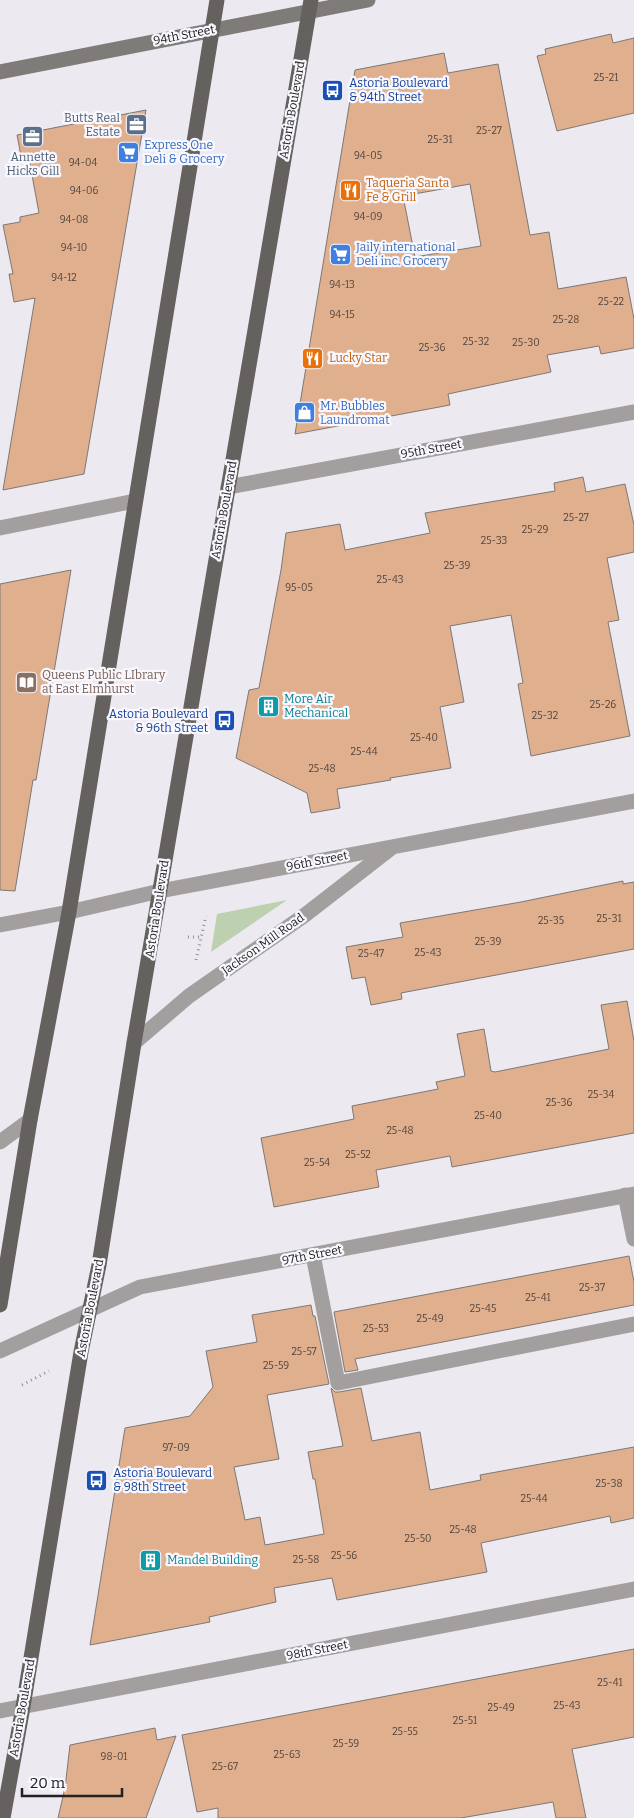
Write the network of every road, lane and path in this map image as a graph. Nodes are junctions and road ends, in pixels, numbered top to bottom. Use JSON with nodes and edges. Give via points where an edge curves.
{"nodes":[{"id":1,"x":217,"y":0,"type":"edge"},
{"id":2,"x":368,"y":0,"type":"edge"},
{"id":3,"x":310,"y":6,"type":"edge"},
{"id":4,"x":212,"y":29,"type":"junction"},
{"id":5,"x":0,"y":72,"type":"edge"},
{"id":6,"x":634,"y":412,"type":"edge"},
{"id":7,"x":228,"y":486,"type":"junction"},
{"id":8,"x":135,"y":501,"type":"junction"},
{"id":9,"x":0,"y":528,"type":"edge"},
{"id":10,"x":634,"y":801,"type":"edge"},
{"id":11,"x":393,"y":847,"type":"junction"},
{"id":12,"x":160,"y":891,"type":"junction"},
{"id":13,"x":69,"y":912,"type":"junction"},
{"id":14,"x":206,"y":916,"type":"dead end"},
{"id":15,"x":0,"y":925,"type":"edge"},
{"id":16,"x":188,"y":937,"type":"dead end"},
{"id":17,"x":202,"y":937,"type":"junction"},
{"id":18,"x":196,"y":963,"type":"dead end"},
{"id":19,"x":134,"y":1043,"type":"junction"},
{"id":20,"x":30,"y":1120,"type":"junction"},
{"id":21,"x":0,"y":1142,"type":"edge"},
{"id":22,"x":630,"y":1194,"type":"edge"},
{"id":23,"x":634,"y":1239,"type":"edge"},
{"id":24,"x":313,"y":1255,"type":"junction"},
{"id":25,"x":0,"y":1305,"type":"edge"},
{"id":26,"x":88,"y":1311,"type":"junction"},
{"id":27,"x":634,"y":1324,"type":"edge"},
{"id":28,"x":0,"y":1351,"type":"edge"},
{"id":29,"x":49,"y":1371,"type":"dead end"},
{"id":30,"x":22,"y":1386,"type":"dead end"},
{"id":31,"x":634,"y":1589,"type":"edge"},
{"id":32,"x":23,"y":1707,"type":"junction"},
{"id":33,"x":0,"y":1711,"type":"edge"},
{"id":34,"x":2,"y":1818,"type":"edge"}],
"edges":[{"from":1,"to":4,"type":"main road"},
{"from":2,"to":3,"type":"main road","name":"94th Street"},
{"from":3,"to":4,"type":"main road","name":"94th Street"},
{"from":3,"to":7,"type":"main road","name":"Astoria Boulevard"},
{"from":4,"to":5,"type":"main road","name":"94th Street"},
{"from":4,"to":8,"type":"main road"},
{"from":6,"to":7,"type":"street","name":"95th Street"},
{"from":7,"to":12,"type":"main road","name":"Astoria Boulevard"},
{"from":8,"to":9,"type":"street"},
{"from":8,"to":13,"type":"main road"},
{"from":10,"to":11,"type":"street","name":"96th Street"},
{"from":11,"to":12,"type":"street","name":"96th Street"},
{"from":11,"to":19,"type":"street","name":"Jackson Mill Road","via":[[305,915],[189,996]]},
{"from":12,"to":13,"type":"street","name":"96th Street"},
{"from":12,"to":19,"type":"main road","name":"Astoria Boulevard"},
{"from":13,"to":15,"type":"street","name":"96th Street"},
{"from":13,"to":20,"type":"main road"},
{"from":14,"to":17,"type":"path"},
{"from":16,"to":17,"type":"path"},
{"from":17,"to":18,"type":"path"},
{"from":19,"to":26,"type":"main road","name":"Astoria Boulevard","via":[[99,1265]]},
{"from":20,"to":21,"type":"street"},
{"from":20,"to":25,"type":"main road"},
{"from":22,"to":23,"type":"street"},
{"from":22,"to":24,"type":"street","name":"97th Street"},
{"from":24,"to":26,"type":"street","name":"97th Street","via":[[140,1288]]},
{"from":24,"to":27,"type":"street","via":[[338,1383]]},
{"from":26,"to":28,"type":"street","name":"97th Street"},
{"from":26,"to":32,"type":"main road","name":"Astoria Boulevard"},
{"from":29,"to":30,"type":"path"},
{"from":31,"to":32,"type":"street","name":"98th Street"},
{"from":32,"to":33,"type":"street","name":"98th Street"},
{"from":32,"to":34,"type":"main road","name":"Astoria Boulevard"}]}
